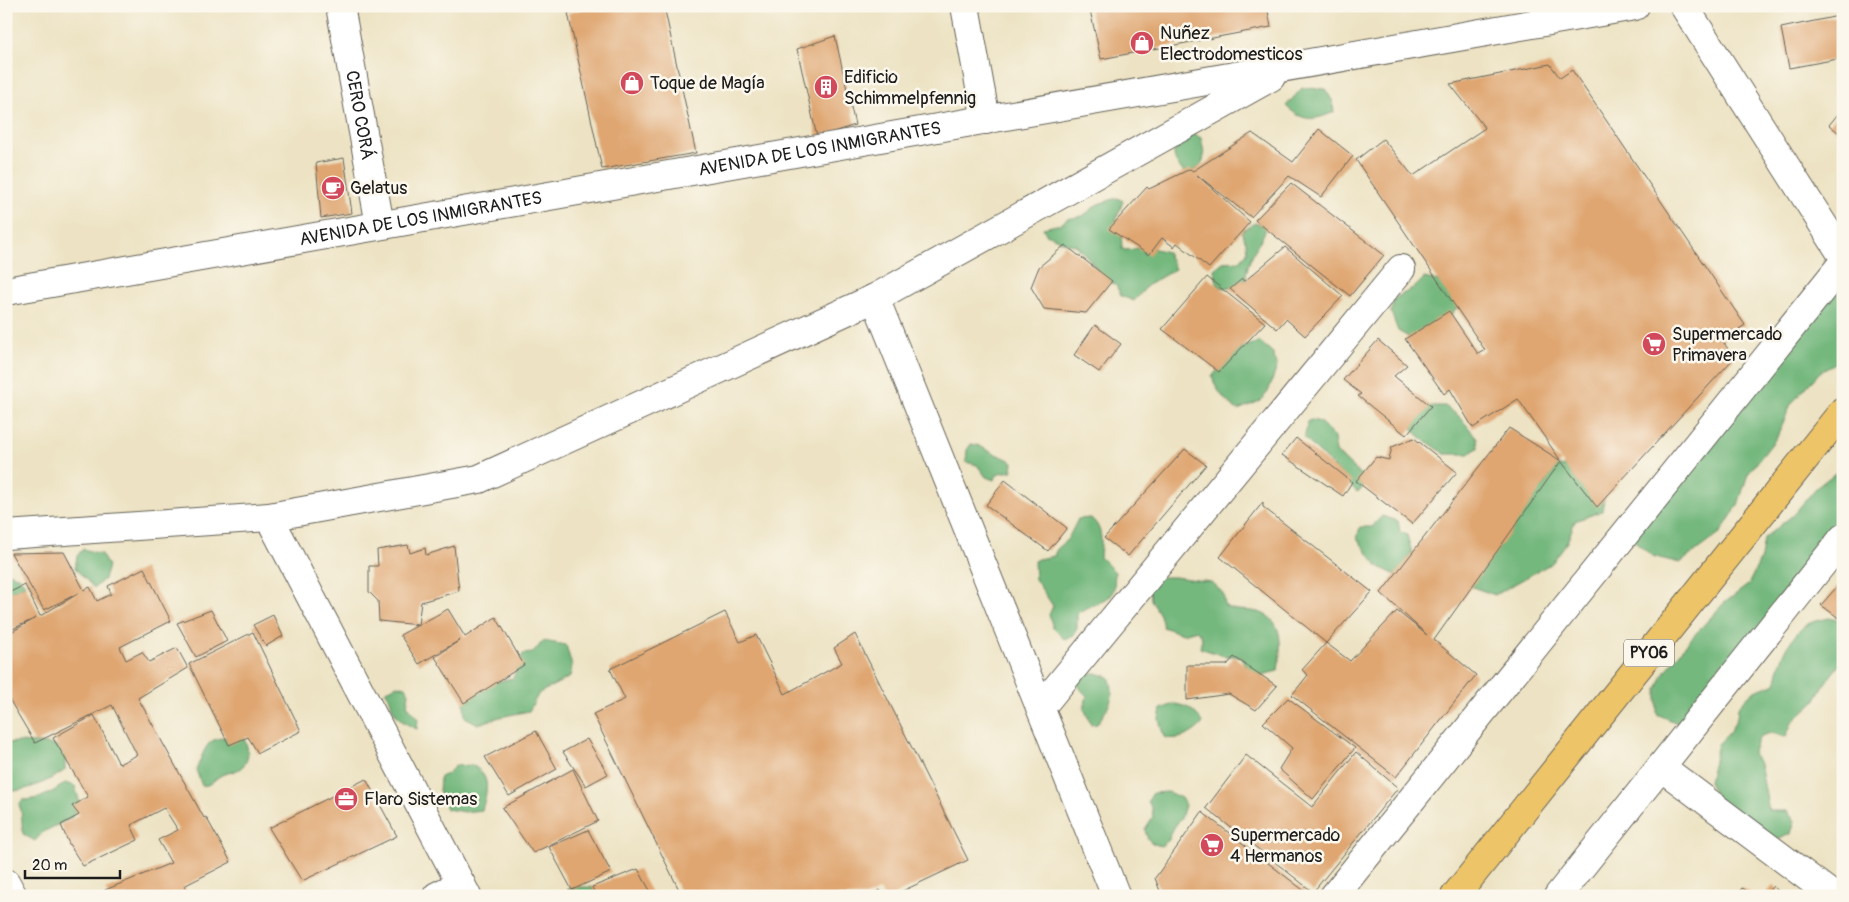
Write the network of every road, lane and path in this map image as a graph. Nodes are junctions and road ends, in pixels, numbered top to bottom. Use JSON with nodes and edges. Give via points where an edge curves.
{"nodes":[{"id":1,"x":340,"y":6,"type":"edge"},
{"id":2,"x":966,"y":6,"type":"edge"},
{"id":3,"x":1635,"y":6,"type":"edge"},
{"id":4,"x":1684,"y":6,"type":"edge"},
{"id":5,"x":1290,"y":66,"type":"junction"},
{"id":6,"x":986,"y":120,"type":"junction"},
{"id":7,"x":380,"y":226,"type":"junction"},
{"id":8,"x":1843,"y":256,"type":"edge"},
{"id":9,"x":1843,"y":263,"type":"edge"},
{"id":10,"x":1401,"y":269,"type":"dead end"},
{"id":11,"x":6,"y":291,"type":"edge"},
{"id":12,"x":875,"y":298,"type":"junction"},
{"id":13,"x":1843,"y":411,"type":"edge"},
{"id":14,"x":269,"y":518,"type":"junction"},
{"id":15,"x":6,"y":535,"type":"edge"},
{"id":16,"x":1843,"y":538,"type":"edge"},
{"id":17,"x":1041,"y":707,"type":"junction"},
{"id":18,"x":1661,"y":767,"type":"junction"},
{"id":19,"x":6,"y":883,"type":"edge"},
{"id":20,"x":464,"y":890,"type":"edge"},
{"id":21,"x":13,"y":896,"type":"edge"},
{"id":22,"x":437,"y":896,"type":"edge"},
{"id":23,"x":1116,"y":896,"type":"edge"},
{"id":24,"x":1334,"y":896,"type":"edge"},
{"id":25,"x":1455,"y":896,"type":"edge"},
{"id":26,"x":1558,"y":896,"type":"edge"},
{"id":27,"x":1833,"y":896,"type":"edge"}],
"edges":[{"from":1,"to":7,"type":"street","name":"CERO CORÁ"},
{"from":2,"to":6,"type":"street"},
{"from":3,"to":5,"type":"street","name":"AVENIDA DE LOS INMIGRANTES"},
{"from":4,"to":8,"type":"street"},
{"from":5,"to":6,"type":"street","name":"AVENIDA DE LOS INMIGRANTES"},
{"from":5,"to":12,"type":"street"},
{"from":6,"to":7,"type":"street","name":"AVENIDA DE LOS INMIGRANTES"},
{"from":7,"to":11,"type":"street","name":"AVENIDA DE LOS INMIGRANTES"},
{"from":9,"to":24,"type":"street"},
{"from":10,"to":17,"type":"street"},
{"from":12,"to":14,"type":"street","via":[[479,479]]},
{"from":12,"to":17,"type":"street"},
{"from":13,"to":25,"type":"highway","number":"PY06"},
{"from":14,"to":15,"type":"street"},
{"from":14,"to":20,"type":"street"},
{"from":16,"to":18,"type":"street"},
{"from":17,"to":23,"type":"street"},
{"from":18,"to":26,"type":"street"},
{"from":18,"to":27,"type":"street"},
{"from":19,"to":21,"type":"street"},
{"from":20,"to":22,"type":"street"}]}
